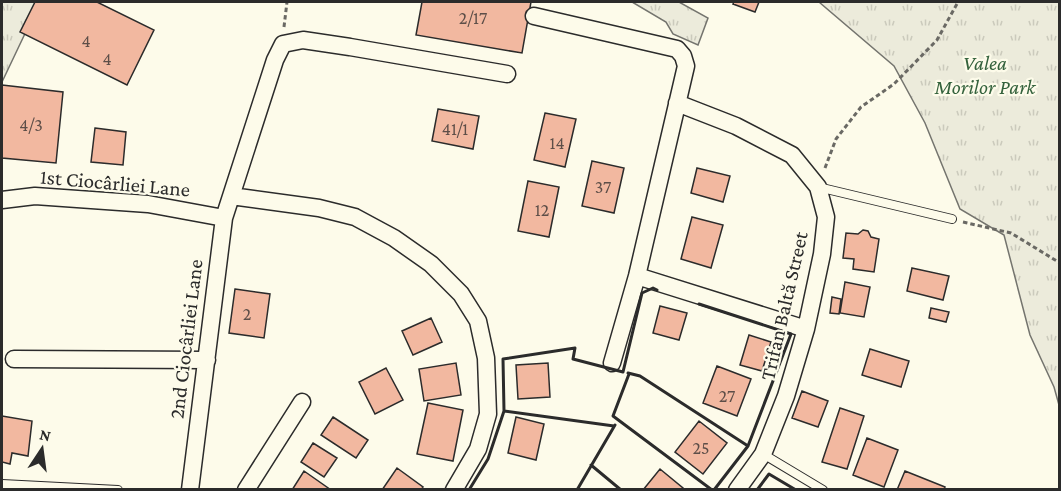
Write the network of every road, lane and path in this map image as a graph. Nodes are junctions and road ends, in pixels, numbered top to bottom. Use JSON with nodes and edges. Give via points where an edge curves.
{"nodes":[{"id":1,"x":287,"y":2,"type":"edge"},
{"id":2,"x":958,"y":2,"type":"edge"},
{"id":3,"x":534,"y":16,"type":"dead end"},
{"id":4,"x":283,"y":44,"type":"junction"},
{"id":5,"x":507,"y":74,"type":"dead end"},
{"id":6,"x":677,"y":103,"type":"junction"},
{"id":7,"x":818,"y":187,"type":"junction"},
{"id":8,"x":231,"y":196,"type":"junction"},
{"id":9,"x":2,"y":200,"type":"edge"},
{"id":10,"x":224,"y":218,"type":"junction"},
{"id":11,"x":952,"y":219,"type":"joint"},
{"id":12,"x":1059,"y":263,"type":"edge"},
{"id":13,"x":637,"y":276,"type":"junction"},
{"id":14,"x":806,"y":329,"type":"junction"},
{"id":15,"x":14,"y":359,"type":"dead end"},
{"id":16,"x":207,"y":360,"type":"junction"},
{"id":17,"x":612,"y":363,"type":"dead end"},
{"id":18,"x":302,"y":402,"type":"dead end"},
{"id":19,"x":763,"y":454,"type":"junction"},
{"id":20,"x":2,"y":483,"type":"edge"},
{"id":21,"x":118,"y":489,"type":"edge"},
{"id":22,"x":190,"y":489,"type":"edge"},
{"id":23,"x":246,"y":489,"type":"edge"},
{"id":24,"x":454,"y":489,"type":"edge"},
{"id":25,"x":737,"y":489,"type":"edge"},
{"id":26,"x":823,"y":489,"type":"edge"}],
"edges":[{"from":1,"to":4,"type":"path"},
{"from":2,"to":7,"type":"path","via":[[937,40],[894,84],[861,107],[836,139]]},
{"from":3,"to":6,"type":"street","via":[[677,49],[686,66]]},
{"from":4,"to":5,"type":"street","via":[[303,40],[350,46]]},
{"from":4,"to":8,"type":"street","name":"2nd Ciocârliei Lane"},
{"from":6,"to":7,"type":"street","via":[[736,126],[792,155]]},
{"from":6,"to":13,"type":"street"},
{"from":7,"to":11,"type":"lane"},
{"from":7,"to":14,"type":"street","name":"Trifan Baltă Street","via":[[826,217]]},
{"from":8,"to":10,"type":"street","name":"2nd Ciocârliei Lane"},
{"from":8,"to":24,"type":"street","via":[[355,217],[431,264],[461,294],[478,321],[486,358],[488,414],[478,448]]},
{"from":9,"to":10,"type":"street","name":"1st Ciocârliei Lane","via":[[35,196],[148,204]]},
{"from":10,"to":16,"type":"street","name":"2nd Ciocârliei Lane"},
{"from":11,"to":12,"type":"path","via":[[1011,233]]},
{"from":13,"to":14,"type":"street"},
{"from":13,"to":17,"type":"street"},
{"from":14,"to":19,"type":"street","name":"Trifan Baltă Street"},
{"from":15,"to":16,"type":"street"},
{"from":16,"to":22,"type":"street","name":"2nd Ciocârliei Lane"},
{"from":18,"to":23,"type":"street"},
{"from":19,"to":25,"type":"street","name":"Trifan Baltă Street"},
{"from":19,"to":26,"type":"lane"},
{"from":20,"to":21,"type":"lane"}]}
